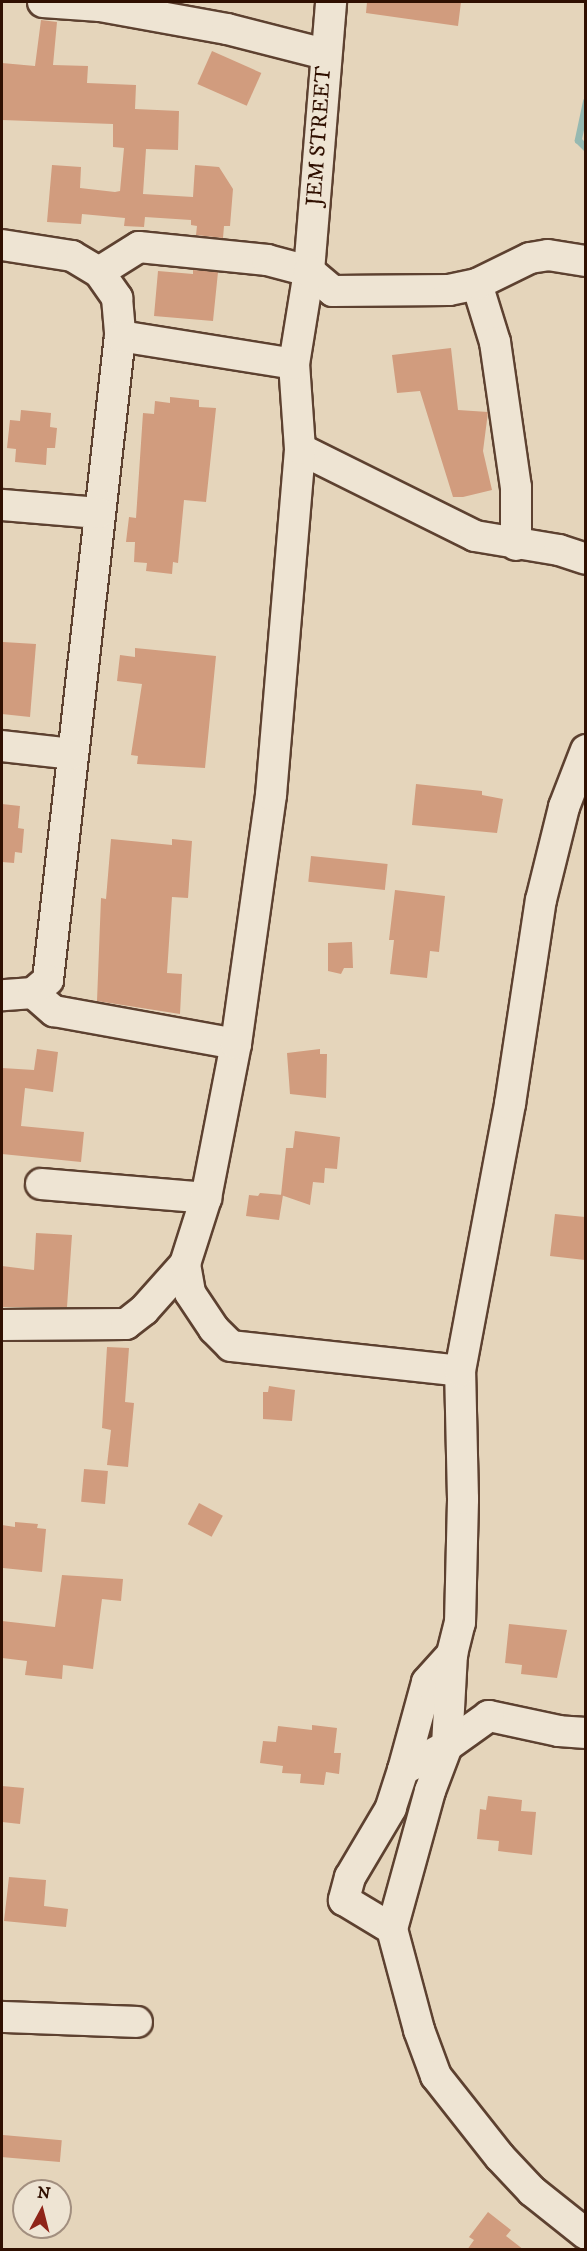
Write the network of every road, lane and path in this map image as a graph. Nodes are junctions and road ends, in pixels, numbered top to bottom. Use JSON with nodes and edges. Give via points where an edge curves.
{"nodes":[{"id":1,"x":43,"y":2,"type":"edge"},
{"id":2,"x":331,"y":2,"type":"edge"},
{"id":3,"x":101,"y":4,"type":"edge"},
{"id":4,"x":325,"y":54,"type":"junction"},
{"id":5,"x":2,"y":245,"type":"edge"},
{"id":6,"x":585,"y":261,"type":"edge"},
{"id":7,"x":309,"y":271,"type":"junction"},
{"id":8,"x":99,"y":272,"type":"junction"},
{"id":9,"x":477,"y":284,"type":"junction"},
{"id":10,"x":120,"y":336,"type":"junction"},
{"id":11,"x":294,"y":364,"type":"junction"},
{"id":12,"x":300,"y":449,"type":"junction"},
{"id":13,"x":2,"y":505,"type":"edge"},
{"id":14,"x":99,"y":513,"type":"junction"},
{"id":15,"x":516,"y":545,"type":"junction"},
{"id":16,"x":585,"y":559,"type":"edge"},
{"id":17,"x":2,"y":746,"type":"edge"},
{"id":18,"x":585,"y":750,"type":"edge"},
{"id":19,"x":73,"y":754,"type":"junction"},
{"id":20,"x":33,"y":993,"type":"junction"},
{"id":21,"x":2,"y":995,"type":"edge"},
{"id":22,"x":236,"y":1044,"type":"junction"},
{"id":23,"x":41,"y":1184,"type":"dead end"},
{"id":24,"x":206,"y":1198,"type":"junction"},
{"id":25,"x":185,"y":1264,"type":"junction"},
{"id":26,"x":2,"y":1325,"type":"edge"},
{"id":27,"x":460,"y":1371,"type":"junction"},
{"id":28,"x":452,"y":1654,"type":"junction"},
{"id":29,"x":585,"y":1733,"type":"edge"},
{"id":30,"x":447,"y":1746,"type":"junction"},
{"id":31,"x":404,"y":1770,"type":"junction"},
{"id":32,"x":392,"y":1929,"type":"junction"},
{"id":33,"x":2,"y":2017,"type":"edge"},
{"id":34,"x":137,"y":2022,"type":"dead end"},
{"id":35,"x":585,"y":2234,"type":"edge"}],
"edges":[{"from":1,"to":3,"type":"street"},
{"from":2,"to":4,"type":"street","name":"JEM STREET"},
{"from":3,"to":4,"type":"street","via":[[250,34]]},
{"from":4,"to":7,"type":"street","name":"JEM STREET"},
{"from":5,"to":8,"type":"street","via":[[72,256]]},
{"from":6,"to":9,"type":"street","via":[[548,255],[530,258]]},
{"from":7,"to":8,"type":"street","via":[[267,260],[139,248]]},
{"from":7,"to":9,"type":"street","via":[[333,291],[351,293],[448,290]]},
{"from":7,"to":11,"type":"street","name":"JEM STREET"},
{"from":8,"to":10,"type":"street","via":[[117,298]]},
{"from":9,"to":15,"type":"street","via":[[495,342],[516,487]]},
{"from":10,"to":11,"type":"street"},
{"from":10,"to":14,"type":"street"},
{"from":11,"to":12,"type":"street","name":"JEM STREET"},
{"from":12,"to":15,"type":"street","via":[[475,536]]},
{"from":12,"to":22,"type":"street","name":"JEM STREET","via":[[271,795]]},
{"from":13,"to":14,"type":"street"},
{"from":14,"to":19,"type":"street"},
{"from":15,"to":16,"type":"street","via":[[559,550]]},
{"from":17,"to":19,"type":"street"},
{"from":18,"to":27,"type":"street","via":[[564,807],[541,900],[510,1104]]},
{"from":19,"to":20,"type":"street","via":[[48,980]]},
{"from":20,"to":21,"type":"street"},
{"from":20,"to":22,"type":"street","via":[[54,1011]]},
{"from":22,"to":24,"type":"street","name":"JEM STREET"},
{"from":23,"to":24,"type":"street"},
{"from":24,"to":25,"type":"street","name":"JEM STREET"},
{"from":25,"to":26,"type":"street","via":[[144,1310],[126,1323]]},
{"from":25,"to":27,"type":"street","via":[[190,1293],[214,1329],[231,1346]]},
{"from":27,"to":28,"type":"street","via":[[460,1623]]},
{"from":28,"to":30,"type":"street"},
{"from":28,"to":31,"type":"street","via":[[427,1682]]},
{"from":29,"to":30,"type":"street","via":[[489,1716]]},
{"from":30,"to":31,"type":"street"},
{"from":30,"to":32,"type":"street","via":[[430,1791]]},
{"from":31,"to":32,"type":"street","via":[[391,1808],[345,1889],[345,1900]]},
{"from":32,"to":35,"type":"street","via":[[419,2030],[436,2076],[532,2191]]},
{"from":33,"to":34,"type":"street"}]}
